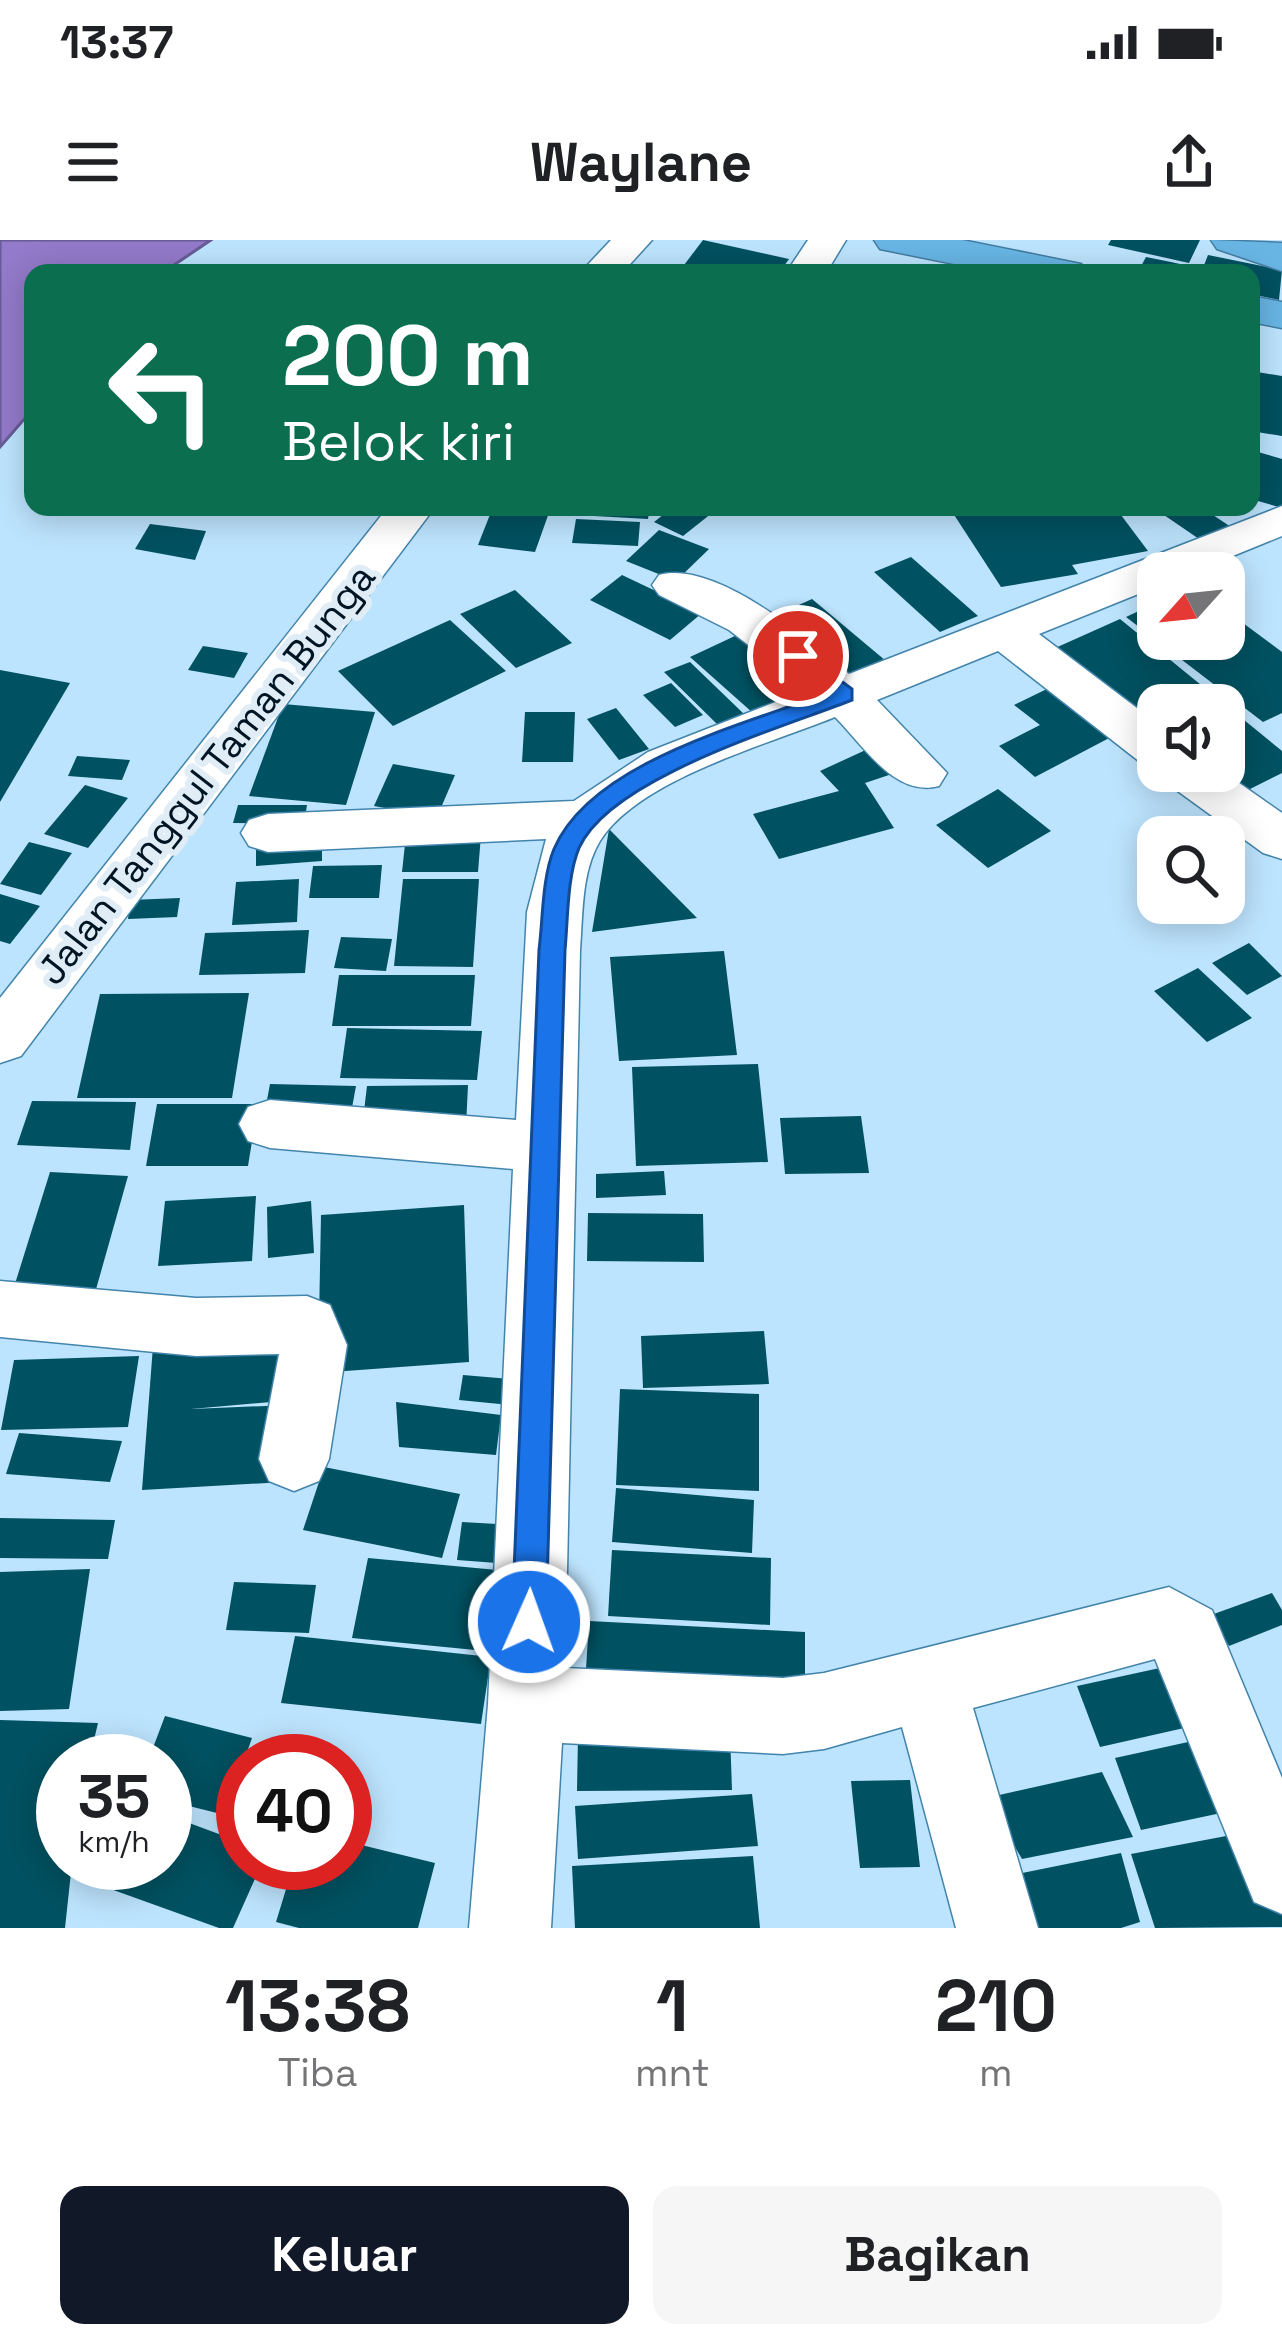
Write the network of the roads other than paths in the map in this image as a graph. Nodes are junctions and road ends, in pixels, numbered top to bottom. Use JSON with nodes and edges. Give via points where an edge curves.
{"nodes":[{"id":1,"x":633,"y":240,"type":"edge"},
{"id":2,"x":895,"y":240,"type":"edge"},
{"id":3,"x":1232,"y":240,"type":"edge"},
{"id":4,"x":1282,"y":257,"type":"edge"},
{"id":5,"x":609,"y":264,"type":"edge"},
{"id":6,"x":1019,"y":264,"type":"edge"},
{"id":7,"x":405,"y":516,"type":"edge"},
{"id":8,"x":1282,"y":520,"type":"edge"},
{"id":9,"x":676,"y":585,"type":"dead end"},
{"id":10,"x":1001,"y":629,"type":"junction"},
{"id":11,"x":844,"y":695,"type":"junction"},
{"id":12,"x":1137,"y":734,"type":"edge"},
{"id":13,"x":921,"y":773,"type":"dead end"},
{"id":14,"x":1215,"y":792,"type":"edge"},
{"id":15,"x":583,"y":819,"type":"junction"},
{"id":16,"x":268,"y":833,"type":"dead end"},
{"id":17,"x":1282,"y":840,"type":"edge"},
{"id":18,"x":0,"y":1040,"type":"edge"},
{"id":19,"x":270,"y":1124,"type":"dead end"},
{"id":20,"x":546,"y":1147,"type":"junction"},
{"id":21,"x":0,"y":1309,"type":"edge"},
{"id":22,"x":294,"y":1459,"type":"dead end"},
{"id":23,"x":928,"y":1683,"type":"junction"},
{"id":24,"x":526,"y":1704,"type":"junction"},
{"id":25,"x":1261,"y":1758,"type":"edge"},
{"id":26,"x":1282,"y":1874,"type":"edge"},
{"id":27,"x":510,"y":1928,"type":"edge"},
{"id":28,"x":998,"y":1928,"type":"edge"}],
"edges":[{"from":1,"to":5,"type":"street"},
{"from":2,"to":6,"type":"highway"},
{"from":3,"to":4,"type":"highway"},
{"from":7,"to":18,"type":"street","name":"Jalan Tanggul Taman Bunga"},
{"from":8,"to":10,"type":"street"},
{"from":9,"to":11,"type":"street","via":[[736,610]]},
{"from":10,"to":11,"type":"street"},
{"from":10,"to":12,"type":"street"},
{"from":11,"to":13,"type":"street"},
{"from":11,"to":15,"type":"street","via":[[666,765]]},
{"from":14,"to":17,"type":"street"},
{"from":15,"to":16,"type":"street"},
{"from":15,"to":20,"type":"street","via":[[564,853],[555,898]]},
{"from":19,"to":20,"type":"street"},
{"from":20,"to":24,"type":"street"},
{"from":21,"to":22,"type":"street","via":[[196,1327],[307,1325],[314,1345]]},
{"from":23,"to":24,"type":"street","via":[[783,1716]]},
{"from":23,"to":25,"type":"street","via":[[1169,1623],[1186,1635]]},
{"from":23,"to":28,"type":"street"},
{"from":24,"to":27,"type":"street"},
{"from":25,"to":26,"type":"street"}]}
